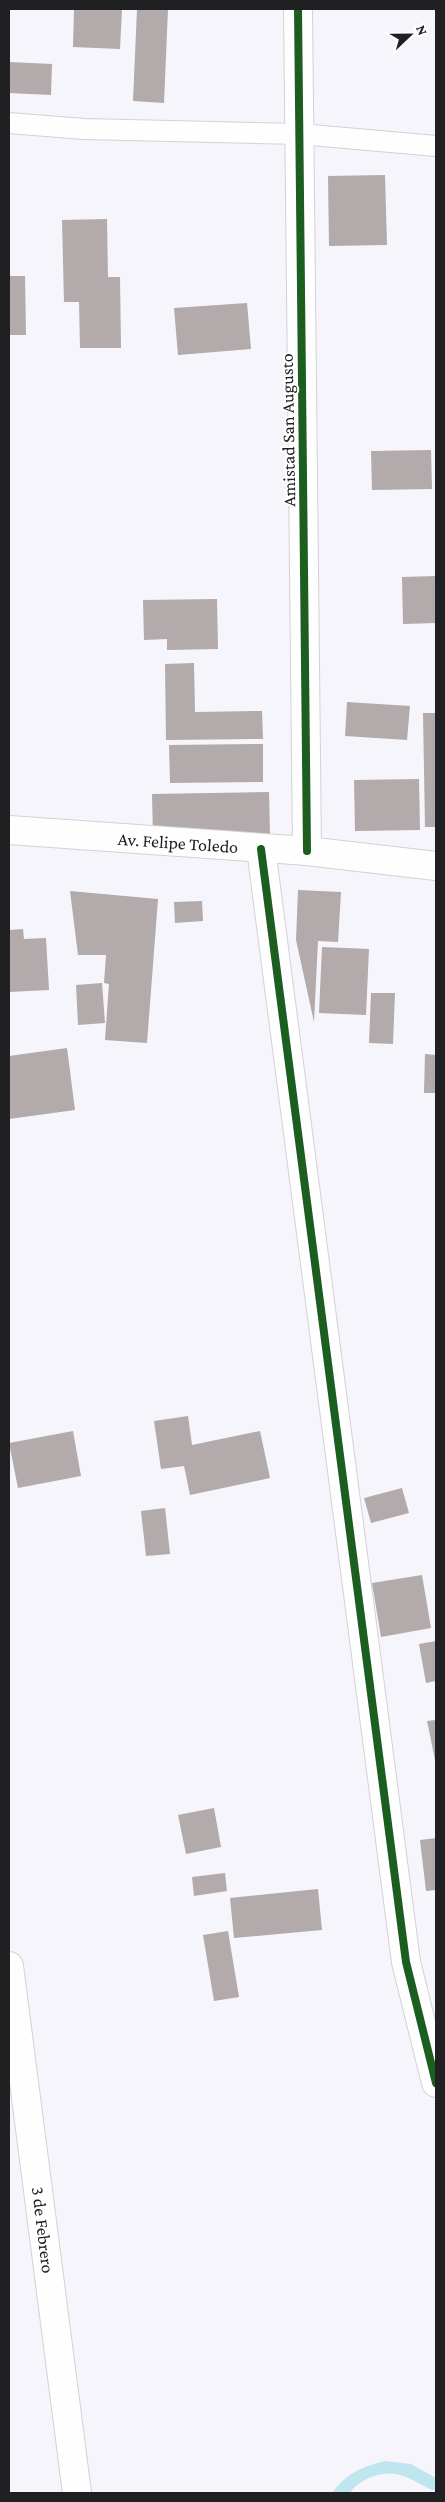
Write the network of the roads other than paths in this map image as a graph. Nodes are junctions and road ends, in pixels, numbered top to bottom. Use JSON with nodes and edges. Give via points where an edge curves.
{"nodes":[{"id":1,"x":298,"y":9,"type":"edge"},
{"id":2,"x":9,"y":122,"type":"edge"},
{"id":3,"x":300,"y":134,"type":"junction"},
{"id":4,"x":436,"y":146,"type":"edge"},
{"id":5,"x":9,"y":830,"type":"edge"},
{"id":6,"x":261,"y":849,"type":"junction"},
{"id":7,"x":307,"y":851,"type":"junction"},
{"id":8,"x":436,"y":866,"type":"edge"},
{"id":9,"x":9,"y":1966,"type":"edge"},
{"id":10,"x":9,"y":1971,"type":"edge"},
{"id":11,"x":436,"y":2083,"type":"edge"},
{"id":12,"x":77,"y":2493,"type":"edge"}],
"edges":[{"from":1,"to":3,"type":"street","name":"Amistad San Augusto"},
{"from":2,"to":3,"type":"lane","via":[[84,129]]},
{"from":3,"to":4,"type":"lane"},
{"from":3,"to":7,"type":"street","name":"Amistad San Augusto"},
{"from":5,"to":6,"type":"street","name":"Av. Felipe Toledo"},
{"from":6,"to":7,"type":"street","name":"Av. Felipe Toledo"},
{"from":6,"to":11,"type":"street","via":[[406,1962]]},
{"from":7,"to":8,"type":"street","name":"Av. Felipe Toledo"},
{"from":9,"to":10,"type":"street","name":"3 de Febrero"},
{"from":10,"to":12,"type":"street","name":"3 de Febrero"}]}
